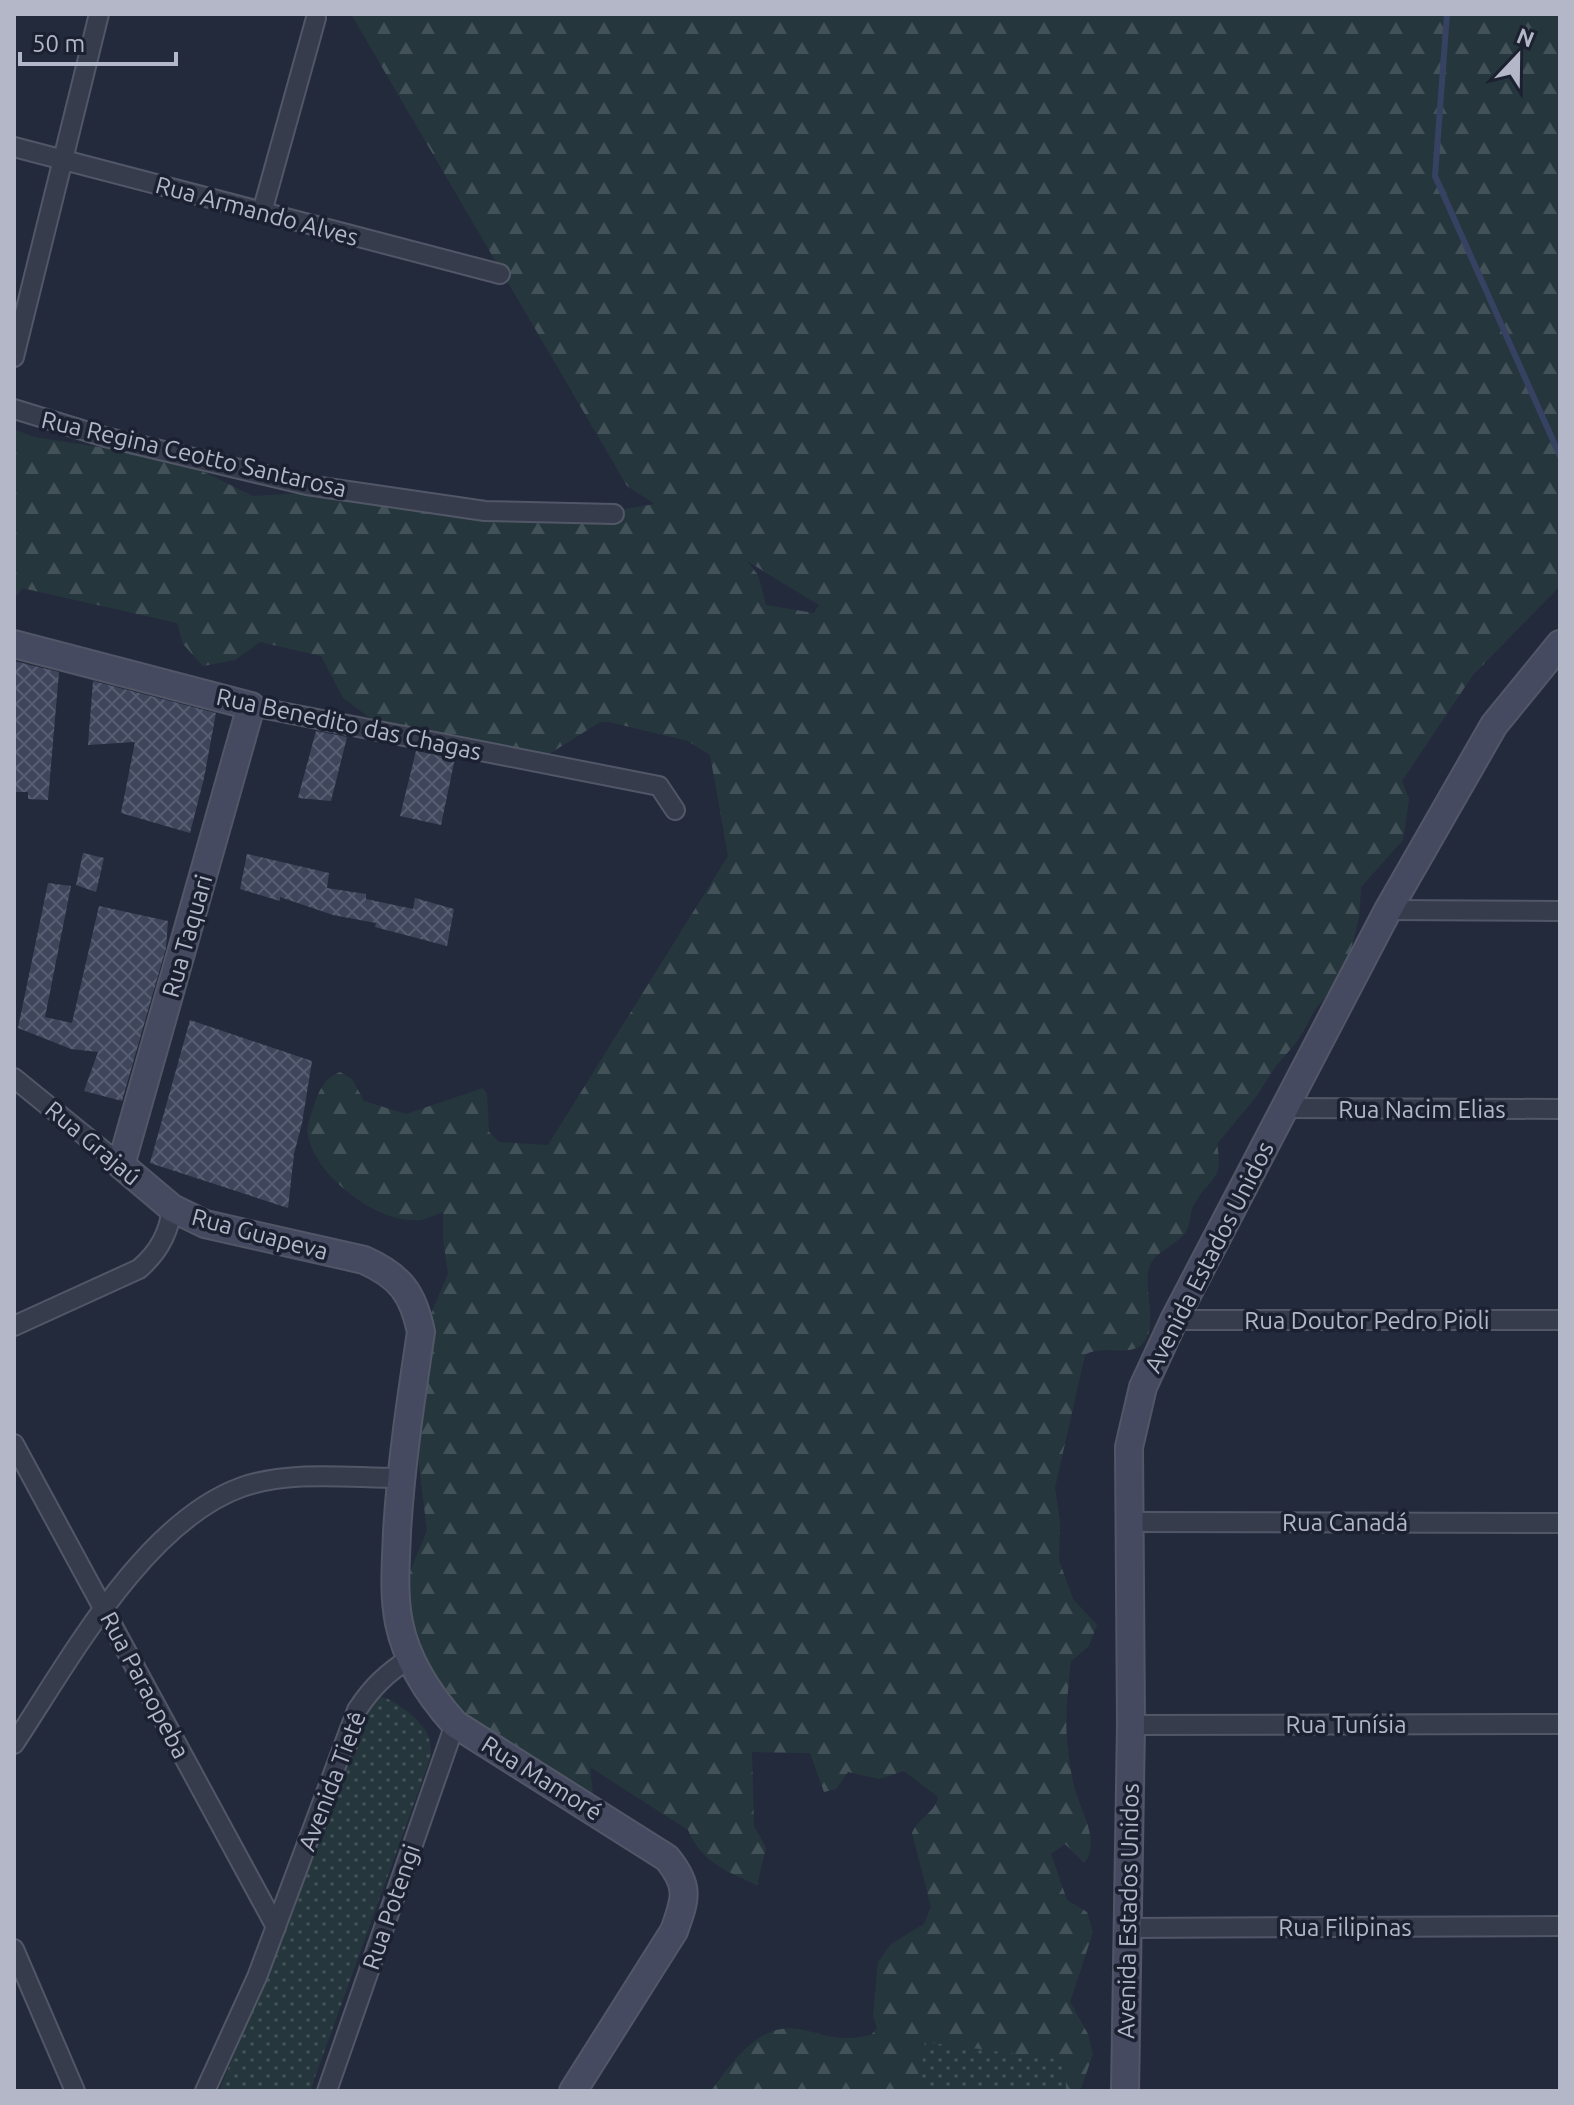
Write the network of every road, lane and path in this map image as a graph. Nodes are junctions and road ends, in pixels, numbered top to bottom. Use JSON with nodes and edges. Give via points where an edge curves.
{"nodes":[{"id":1,"x":99,"y":14,"type":"edge"},
{"id":2,"x":316,"y":18,"type":"dead end"},
{"id":3,"x":14,"y":147,"type":"edge"},
{"id":4,"x":61,"y":159,"type":"junction"},
{"id":5,"x":262,"y":212,"type":"junction"},
{"id":6,"x":500,"y":274,"type":"dead end"},
{"id":7,"x":14,"y":357,"type":"edge"},
{"id":8,"x":14,"y":409,"type":"edge"},
{"id":9,"x":614,"y":514,"type":"dead end"},
{"id":10,"x":14,"y":644,"type":"edge"},
{"id":11,"x":1560,"y":644,"type":"edge"},
{"id":12,"x":251,"y":706,"type":"junction"},
{"id":13,"x":675,"y":810,"type":"dead end"},
{"id":14,"x":1388,"y":910,"type":"junction"},
{"id":15,"x":1560,"y":911,"type":"edge"},
{"id":16,"x":14,"y":1078,"type":"edge"},
{"id":17,"x":1284,"y":1108,"type":"junction"},
{"id":18,"x":1560,"y":1109,"type":"edge"},
{"id":19,"x":121,"y":1165,"type":"junction"},
{"id":20,"x":172,"y":1208,"type":"junction"},
{"id":21,"x":1174,"y":1320,"type":"junction"},
{"id":22,"x":1560,"y":1320,"type":"edge"},
{"id":23,"x":14,"y":1326,"type":"edge"},
{"id":24,"x":14,"y":1444,"type":"edge"},
{"id":25,"x":400,"y":1478,"type":"junction"},
{"id":26,"x":1130,"y":1522,"type":"junction"},
{"id":27,"x":1560,"y":1523,"type":"edge"},
{"id":28,"x":104,"y":1608,"type":"junction"},
{"id":29,"x":410,"y":1658,"type":"junction"},
{"id":30,"x":455,"y":1724,"type":"junction"},
{"id":31,"x":1560,"y":1724,"type":"edge"},
{"id":32,"x":1131,"y":1725,"type":"junction"},
{"id":33,"x":14,"y":1744,"type":"edge"},
{"id":34,"x":1560,"y":1926,"type":"edge"},
{"id":35,"x":276,"y":1927,"type":"junction"},
{"id":36,"x":1129,"y":1928,"type":"junction"},
{"id":37,"x":14,"y":1949,"type":"edge"},
{"id":38,"x":75,"y":2091,"type":"edge"},
{"id":39,"x":205,"y":2091,"type":"edge"},
{"id":40,"x":327,"y":2091,"type":"edge"},
{"id":41,"x":573,"y":2091,"type":"edge"},
{"id":42,"x":1125,"y":2091,"type":"edge"}],
"edges":[{"from":1,"to":4,"type":"street"},
{"from":2,"to":5,"type":"street"},
{"from":3,"to":4,"type":"street","name":"Rua Armando Alves"},
{"from":4,"to":5,"type":"street","name":"Rua Armando Alves"},
{"from":4,"to":7,"type":"street"},
{"from":5,"to":6,"type":"street","name":"Rua Armando Alves"},
{"from":8,"to":9,"type":"street","name":"Rua Regina Ceotto Santarosa","via":[[105,437],[307,485],[485,511]]},
{"from":10,"to":12,"type":"street","name":"Rua Benedito das Chagas"},
{"from":11,"to":14,"type":"street","name":"Avenida Estados Unidos","via":[[1494,725]]},
{"from":12,"to":13,"type":"street","name":"Rua Benedito das Chagas","via":[[659,786]]},
{"from":12,"to":19,"type":"street","name":"Rua Taquari"},
{"from":14,"to":15,"type":"street"},
{"from":14,"to":17,"type":"street","name":"Avenida Estados Unidos"},
{"from":16,"to":19,"type":"street","name":"Rua Grajaú"},
{"from":17,"to":18,"type":"street","name":"Rua Nacim Elias"},
{"from":17,"to":21,"type":"street","name":"Avenida Estados Unidos"},
{"from":19,"to":20,"type":"street","name":"Rua Grajaú"},
{"from":20,"to":23,"type":"street","name":"Rua Guapeva","via":[[163,1241],[139,1269]]},
{"from":20,"to":25,"type":"street","name":"Rua Guapeva","via":[[205,1224],[364,1260],[388,1271],[404,1288],[421,1332]]},
{"from":21,"to":22,"type":"street","name":"Rua Doutor Pedro Pioli"},
{"from":21,"to":26,"type":"street","name":"Avenida Estados Unidos","via":[[1143,1387],[1129,1447]]},
{"from":24,"to":28,"type":"street","name":"Rua Paraopeba"},
{"from":25,"to":28,"type":"street","via":[[276,1479],[241,1487],[202,1508],[160,1542]]},
{"from":25,"to":29,"type":"street","via":[[394,1586]]},
{"from":26,"to":27,"type":"street","name":"Rua Canadá"},
{"from":26,"to":32,"type":"street","name":"Avenida Estados Unidos"},
{"from":28,"to":33,"type":"street"},
{"from":28,"to":35,"type":"street","name":"Rua Paraopeba"},
{"from":29,"to":30,"type":"street","name":"Rua Mamoré"},
{"from":29,"to":35,"type":"street","name":"Avenida Tietê","via":[[370,1689],[357,1710]]},
{"from":30,"to":40,"type":"street","name":"Rua Potengi"},
{"from":30,"to":41,"type":"street","name":"Rua Mamoré","via":[[667,1858],[685,1887],[674,1931]]},
{"from":31,"to":32,"type":"street","name":"Rua Tunísia"},
{"from":32,"to":36,"type":"street","name":"Avenida Estados Unidos"},
{"from":34,"to":36,"type":"street","name":"Rua Filipinas"},
{"from":35,"to":39,"type":"street","name":"Avenida Tietê"},
{"from":36,"to":42,"type":"street","name":"Avenida Estados Unidos"},
{"from":37,"to":38,"type":"street"}]}
